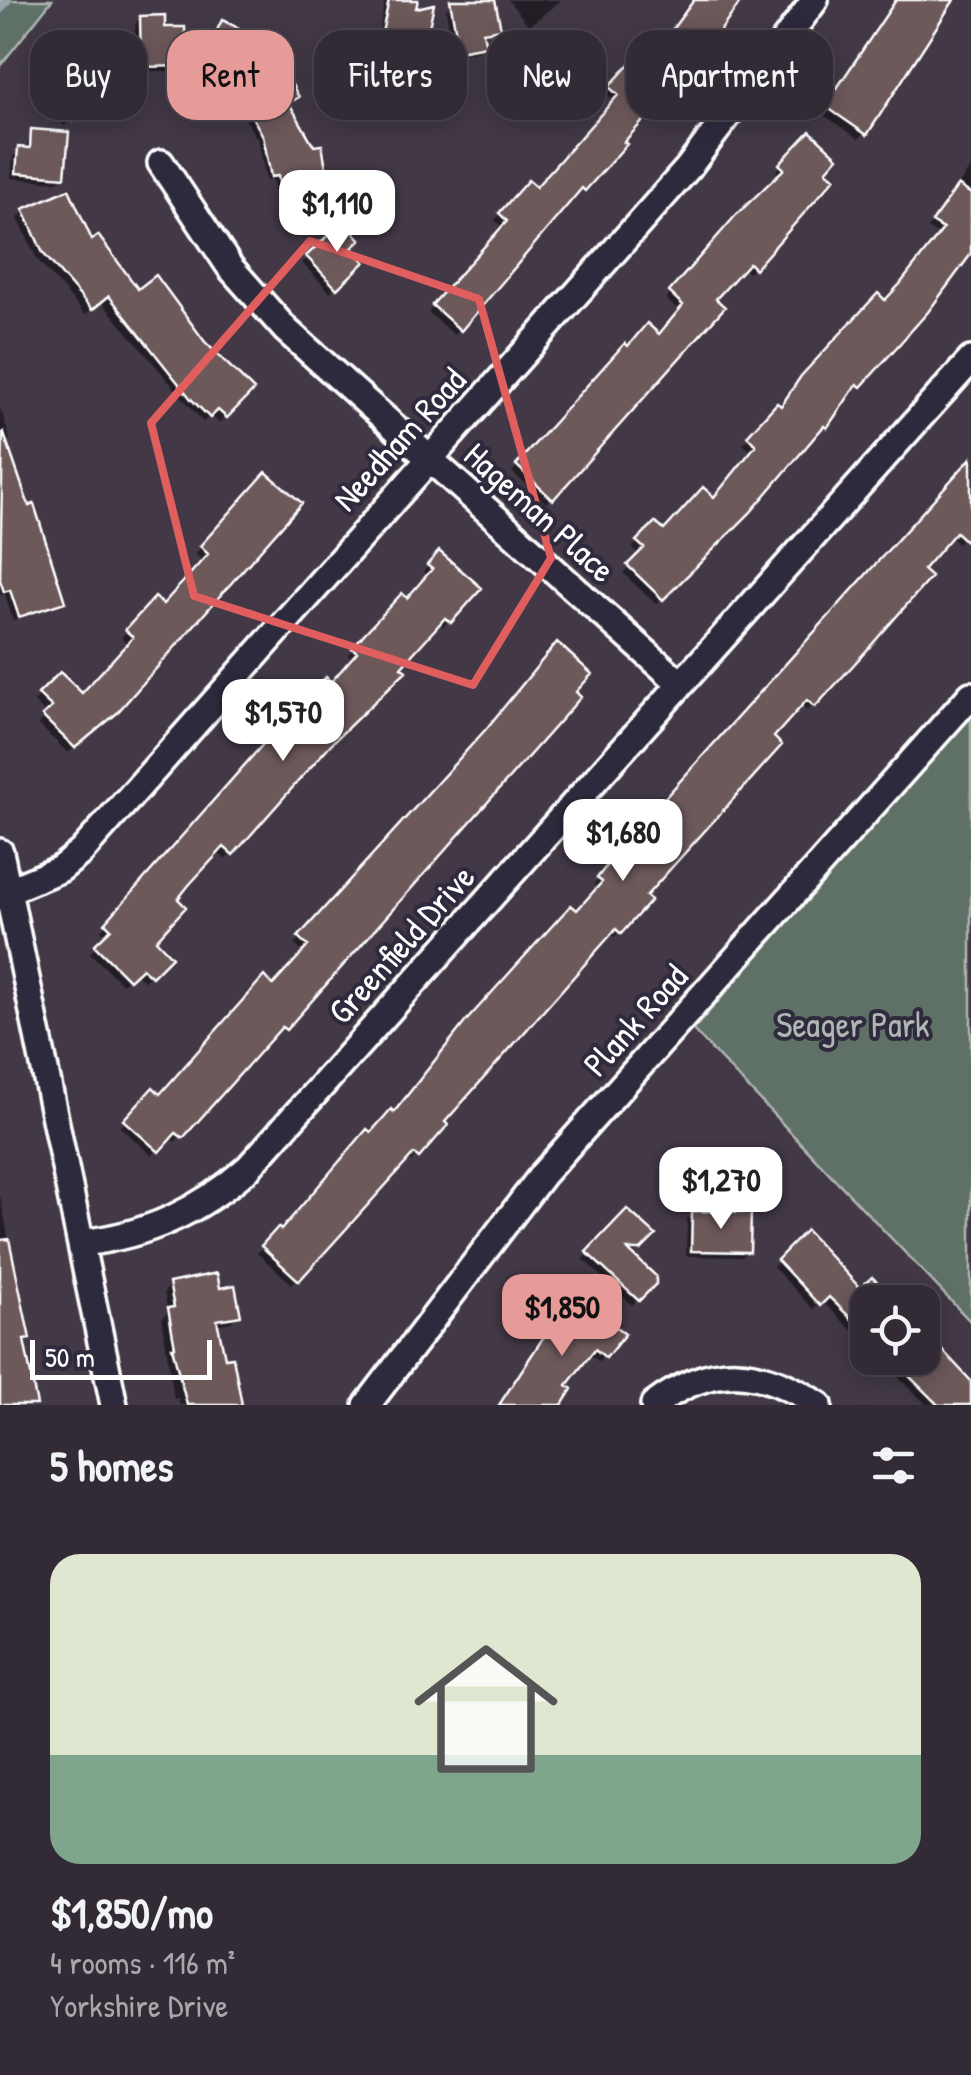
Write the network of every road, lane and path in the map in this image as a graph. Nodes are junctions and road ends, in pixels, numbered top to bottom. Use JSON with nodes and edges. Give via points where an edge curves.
{"nodes":[{"id":1,"x":815,"y":0,"type":"edge"},
{"id":2,"x":161,"y":163,"type":"dead end"},
{"id":3,"x":971,"y":360,"type":"edge"},
{"id":4,"x":428,"y":458,"type":"junction"},
{"id":5,"x":682,"y":684,"type":"junction"},
{"id":6,"x":971,"y":695,"type":"edge"},
{"id":7,"x":0,"y":852,"type":"edge"},
{"id":8,"x":4,"y":893,"type":"edge"},
{"id":9,"x":82,"y":1244,"type":"junction"},
{"id":10,"x":114,"y":1405,"type":"edge"},
{"id":11,"x":366,"y":1405,"type":"edge"},
{"id":12,"x":654,"y":1405,"type":"edge"},
{"id":13,"x":819,"y":1405,"type":"edge"}],
"edges":[{"from":1,"to":4,"type":"street","name":"Needham Road","via":[[709,144]]},
{"from":2,"to":4,"type":"street","name":"Hageman Place","via":[[220,253],[286,330]]},
{"from":3,"to":5,"type":"street","name":"Greenfield Drive"},
{"from":4,"to":5,"type":"street","name":"Hageman Place"},
{"from":4,"to":8,"type":"street","name":"Needham Road","via":[[81,852],[60,870]]},
{"from":5,"to":9,"type":"street","name":"Greenfield Drive","via":[[248,1168],[184,1216],[138,1234]]},
{"from":6,"to":11,"type":"street","name":"Plank Road","via":[[543,1174]]},
{"from":7,"to":8,"type":"street"},
{"from":8,"to":9,"type":"street"},
{"from":9,"to":10,"type":"street"},
{"from":12,"to":13,"type":"street","via":[[685,1384],[721,1374],[760,1375]]}]}
